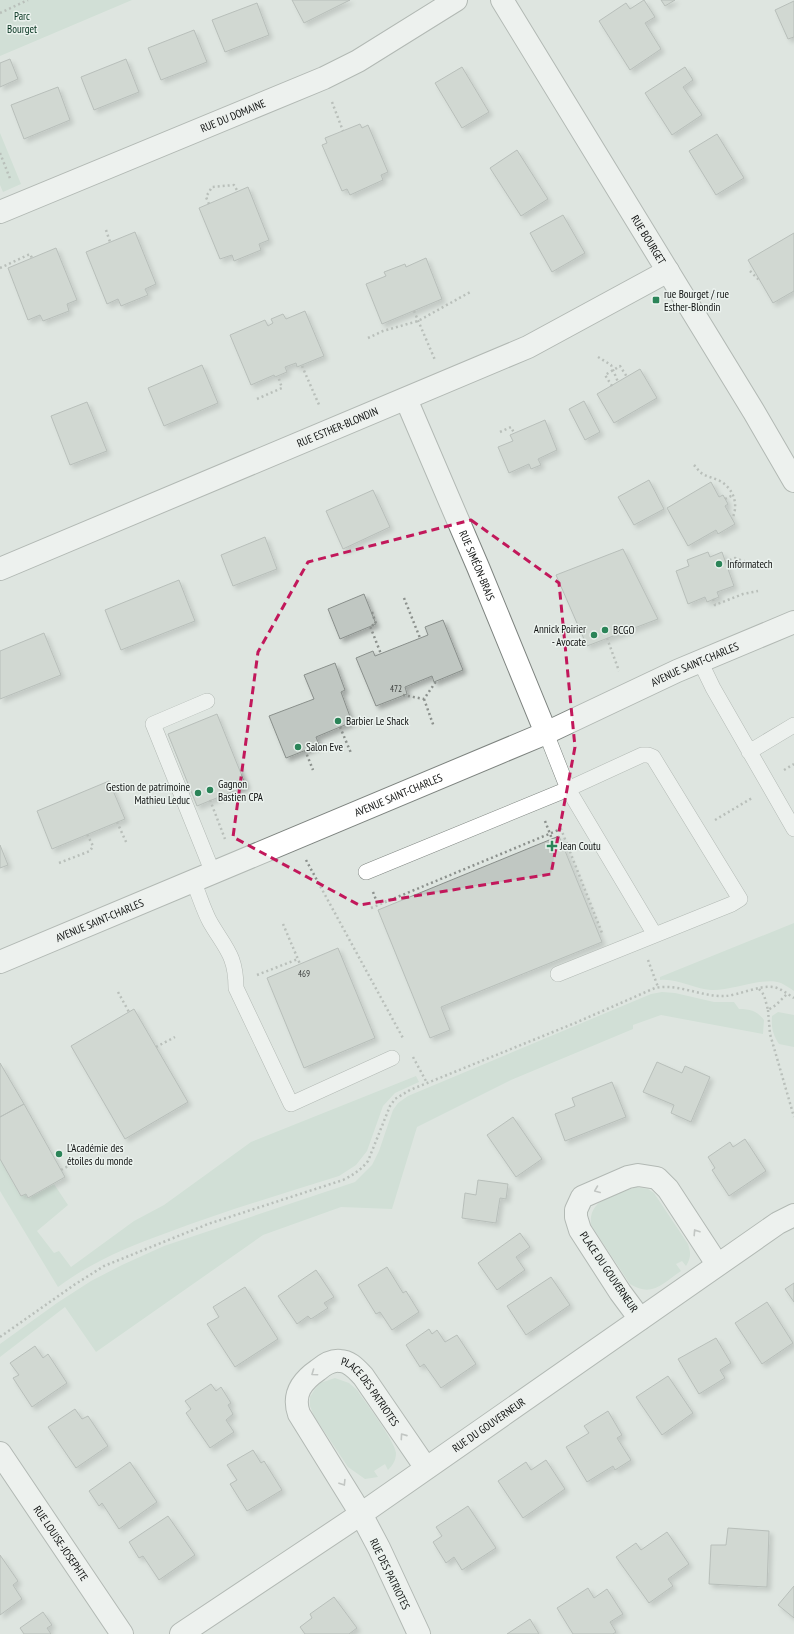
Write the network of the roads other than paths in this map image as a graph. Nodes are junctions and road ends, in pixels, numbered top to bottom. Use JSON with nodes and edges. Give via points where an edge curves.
{"nodes":[{"id":1,"x":456,"y":0,"type":"edge"},
{"id":2,"x":502,"y":0,"type":"edge"},
{"id":3,"x":0,"y":212,"type":"edge"},
{"id":4,"x":668,"y":270,"type":"junction"},
{"id":5,"x":406,"y":399,"type":"junction"},
{"id":6,"x":794,"y":481,"type":"edge"},
{"id":7,"x":0,"y":569,"type":"edge"},
{"id":8,"x":794,"y":622,"type":"edge"},
{"id":9,"x":700,"y":661,"type":"junction"},
{"id":10,"x":208,"y":701,"type":"dead end"},
{"id":11,"x":794,"y":725,"type":"edge"},
{"id":12,"x":546,"y":733,"type":"junction"},
{"id":13,"x":749,"y":752,"type":"junction"},
{"id":14,"x":568,"y":790,"type":"junction"},
{"id":15,"x":794,"y":829,"type":"edge"},
{"id":16,"x":366,"y":872,"type":"dead end"},
{"id":17,"x":213,"y":873,"type":"junction"},
{"id":18,"x":193,"y":881,"type":"junction"},
{"id":19,"x":655,"y":935,"type":"junction"},
{"id":20,"x":0,"y":962,"type":"edge"},
{"id":21,"x":558,"y":974,"type":"dead end"},
{"id":22,"x":392,"y":1058,"type":"dead end"},
{"id":23,"x":794,"y":1215,"type":"edge"},
{"id":24,"x":717,"y":1264,"type":"junction"},
{"id":25,"x":640,"y":1319,"type":"junction"},
{"id":26,"x":0,"y":1453,"type":"edge"},
{"id":27,"x":426,"y":1468,"type":"junction"},
{"id":28,"x":361,"y":1514,"type":"junction"},
{"id":29,"x":122,"y":1634,"type":"edge"},
{"id":30,"x":181,"y":1634,"type":"edge"},
{"id":31,"x":419,"y":1634,"type":"edge"}],
"edges":[{"from":1,"to":3,"type":"street","name":"RUE DU DOMAINE","via":[[358,62]]},
{"from":2,"to":4,"type":"street","name":"RUE BOURGET"},
{"from":4,"to":5,"type":"street","name":"RUE ESTHER-BLONDIN","via":[[543,340]]},
{"from":4,"to":6,"type":"street","name":"RUE BOURGET"},
{"from":5,"to":7,"type":"street","name":"RUE ESTHER-BLONDIN"},
{"from":5,"to":12,"type":"street","name":"RUE SIMÉON-BRAIS"},
{"from":8,"to":9,"type":"street","name":"AVENUE SAINT-CHARLES"},
{"from":9,"to":12,"type":"street","name":"AVENUE SAINT-CHARLES"},
{"from":9,"to":13,"type":"lane"},
{"from":10,"to":17,"type":"lane","via":[[153,724]]},
{"from":11,"to":13,"type":"lane"},
{"from":12,"to":14,"type":"lane"},
{"from":12,"to":17,"type":"street","name":"AVENUE SAINT-CHARLES"},
{"from":13,"to":15,"type":"lane"},
{"from":14,"to":16,"type":"lane"},
{"from":14,"to":19,"type":"lane"},
{"from":14,"to":19,"type":"lane","via":[[642,755],[653,757],[740,899]]},
{"from":17,"to":18,"type":"street","name":"AVENUE SAINT-CHARLES"},
{"from":18,"to":20,"type":"street","name":"AVENUE SAINT-CHARLES"},
{"from":18,"to":22,"type":"lane","via":[[210,921],[227,948],[236,970],[236,988],[291,1104]]},
{"from":19,"to":21,"type":"lane"},
{"from":23,"to":24,"type":"street","name":"RUE DU GOUVERNEUR"},
{"from":24,"to":25,"type":"street","name":"RUE DU GOUVERNEUR"},
{"from":24,"to":25,"type":"street","name":"PLACE DU GOUVERNEUR","one_way":true,"via":[[668,1189],[656,1178],[633,1176],[582,1197],[576,1210],[577,1225]]},
{"from":25,"to":27,"type":"street","name":"RUE DU GOUVERNEUR"},
{"from":26,"to":29,"type":"street","name":"RUE LOUISE-JOSEPHTE"},
{"from":27,"to":28,"type":"street","name":"RUE DU GOUVERNEUR"},
{"from":27,"to":28,"type":"street","name":"PLACE DES PATRIOTES","one_way":true,"via":[[357,1370],[341,1361],[331,1362],[306,1378],[296,1398],[299,1414]]},
{"from":28,"to":30,"type":"street","name":"RUE DU GOUVERNEUR"},
{"from":28,"to":31,"type":"street","name":"RUE DES PATRIOTES"}]}
